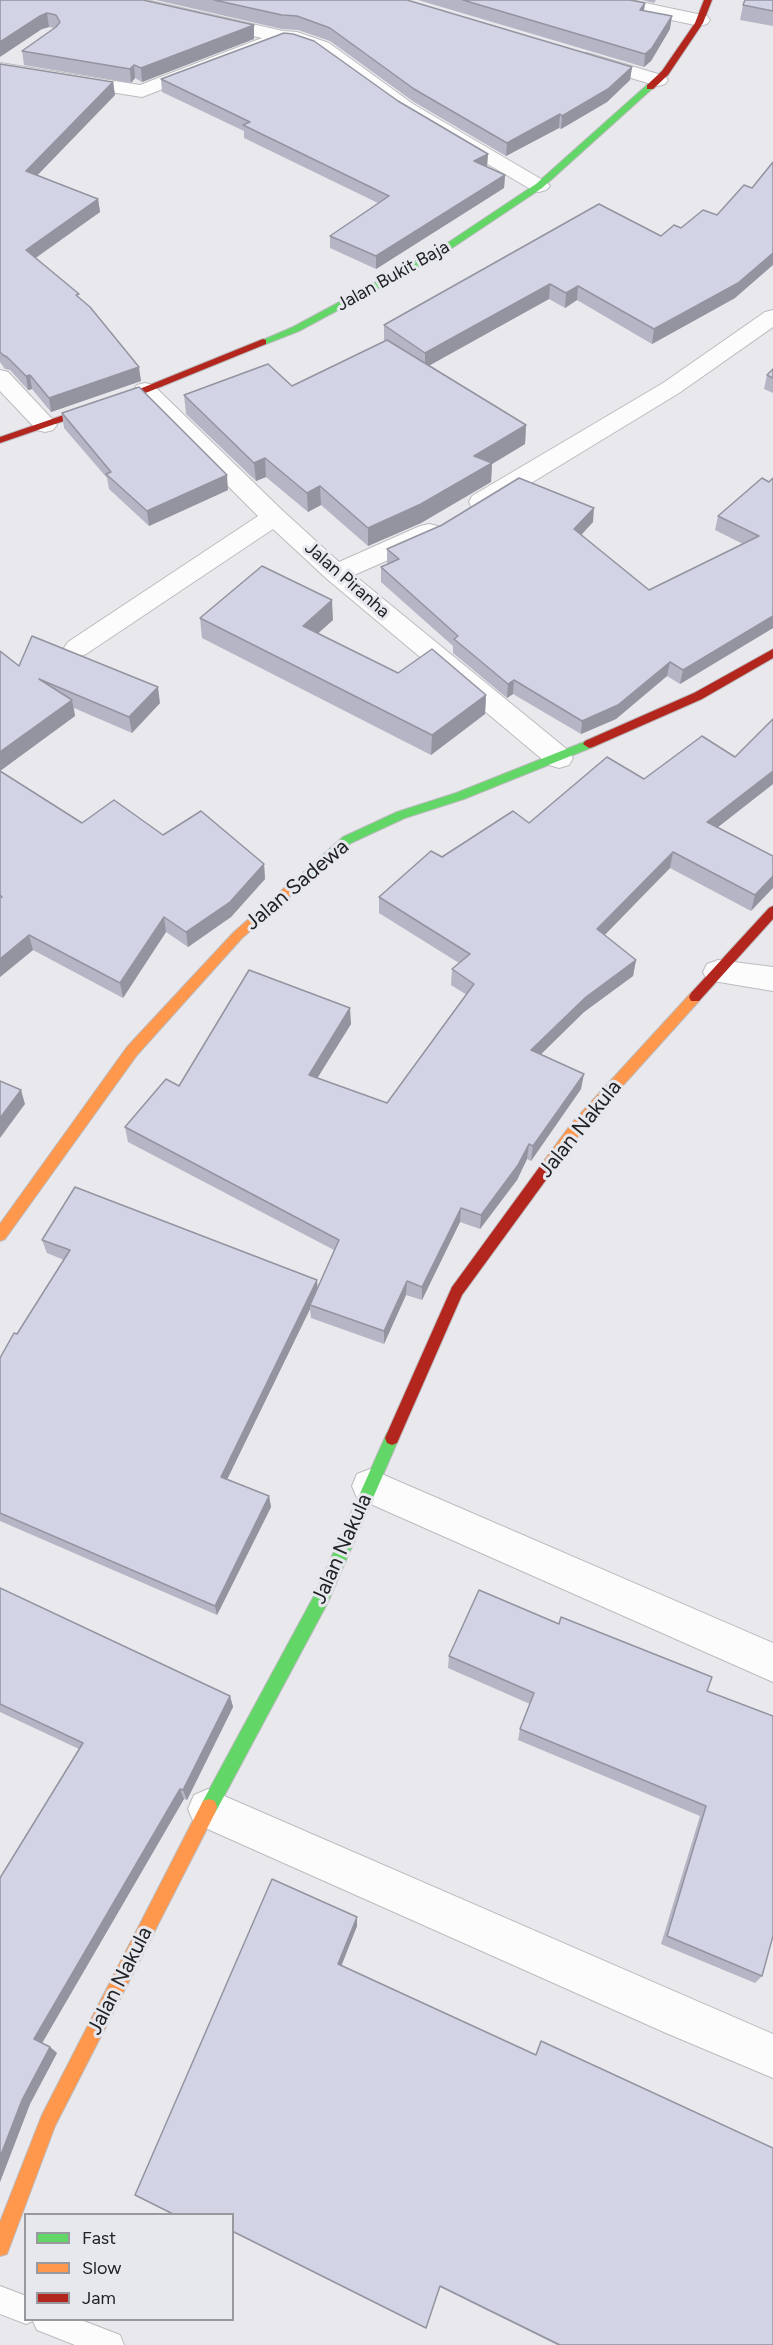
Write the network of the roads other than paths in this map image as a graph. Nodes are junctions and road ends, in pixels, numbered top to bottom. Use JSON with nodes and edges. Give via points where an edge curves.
{"nodes":[{"id":1,"x":121,"y":0,"type":"edge"},
{"id":2,"x":604,"y":0,"type":"edge"},
{"id":3,"x":708,"y":0,"type":"edge"},
{"id":4,"x":700,"y":20,"type":"junction"},
{"id":5,"x":282,"y":37,"type":"junction"},
{"id":6,"x":571,"y":54,"type":"edge"},
{"id":7,"x":21,"y":55,"type":"dead end"},
{"id":8,"x":1,"y":68,"type":"edge"},
{"id":9,"x":658,"y":80,"type":"junction"},
{"id":10,"x":539,"y":186,"type":"junction"},
{"id":11,"x":773,"y":317,"type":"edge"},
{"id":12,"x":0,"y":377,"type":"edge"},
{"id":13,"x":145,"y":390,"type":"junction"},
{"id":14,"x":45,"y":425,"type":"junction"},
{"id":15,"x":0,"y":440,"type":"edge"},
{"id":16,"x":274,"y":517,"type":"junction"},
{"id":17,"x":336,"y":573,"type":"junction"},
{"id":18,"x":77,"y":648,"type":"dead end"},
{"id":19,"x":773,"y":653,"type":"edge"},
{"id":20,"x":559,"y":758,"type":"junction"},
{"id":21,"x":773,"y":911,"type":"edge"},
{"id":22,"x":718,"y":972,"type":"junction"},
{"id":23,"x":773,"y":979,"type":"edge"},
{"id":24,"x":0,"y":1235,"type":"edge"},
{"id":25,"x":370,"y":1486,"type":"junction"},
{"id":26,"x":773,"y":1663,"type":"edge"},
{"id":27,"x":208,"y":1809,"type":"junction"},
{"id":28,"x":773,"y":2056,"type":"edge"},
{"id":29,"x":0,"y":2247,"type":"edge"},
{"id":30,"x":0,"y":2300,"type":"edge"},
{"id":31,"x":24,"y":2309,"type":"edge"},
{"id":32,"x":52,"y":2321,"type":"edge"},
{"id":33,"x":110,"y":2345,"type":"edge"}],
"edges":[{"from":1,"to":5,"type":"street"},
{"from":2,"to":4,"type":"street"},
{"from":3,"to":4,"type":"street","name":"Jalan Bukit Baja"},
{"from":4,"to":9,"type":"street","name":"Jalan Bukit Baja"},
{"from":5,"to":8,"type":"street","via":[[142,91]]},
{"from":5,"to":10,"type":"street","via":[[322,47],[406,108]]},
{"from":6,"to":9,"type":"street"},
{"from":7,"to":8,"type":"street"},
{"from":9,"to":10,"type":"street","name":"Jalan Bukit Baja"},
{"from":10,"to":13,"type":"street","name":"Jalan Bukit Baja","via":[[443,250],[296,328]]},
{"from":11,"to":17,"type":"street","via":[[671,388],[454,518]]},
{"from":12,"to":14,"type":"street"},
{"from":13,"to":14,"type":"street","name":"Jalan Bukit Baja"},
{"from":13,"to":16,"type":"street","name":"Jalan Piranha"},
{"from":14,"to":15,"type":"street","name":"Jalan Bukit Baja"},
{"from":16,"to":17,"type":"street","name":"Jalan Piranha"},
{"from":16,"to":18,"type":"street"},
{"from":17,"to":20,"type":"street","name":"Jalan Piranha"},
{"from":19,"to":20,"type":"street","name":"Jalan Sadewa","via":[[698,696]]},
{"from":20,"to":24,"type":"street","name":"Jalan Sadewa","via":[[401,815],[347,840],[238,935],[132,1051]]},
{"from":21,"to":22,"type":"street","name":"Jalan Nakula"},
{"from":22,"to":23,"type":"street"},
{"from":22,"to":25,"type":"street","name":"Jalan Nakula","via":[[576,1128],[457,1291]]},
{"from":25,"to":26,"type":"street"},
{"from":25,"to":27,"type":"street","name":"Jalan Nakula","via":[[321,1599]]},
{"from":27,"to":28,"type":"street"},
{"from":27,"to":29,"type":"street","name":"Jalan Nakula","via":[[48,2121]]},
{"from":30,"to":31,"type":"lane"},
{"from":32,"to":33,"type":"lane"}]}
